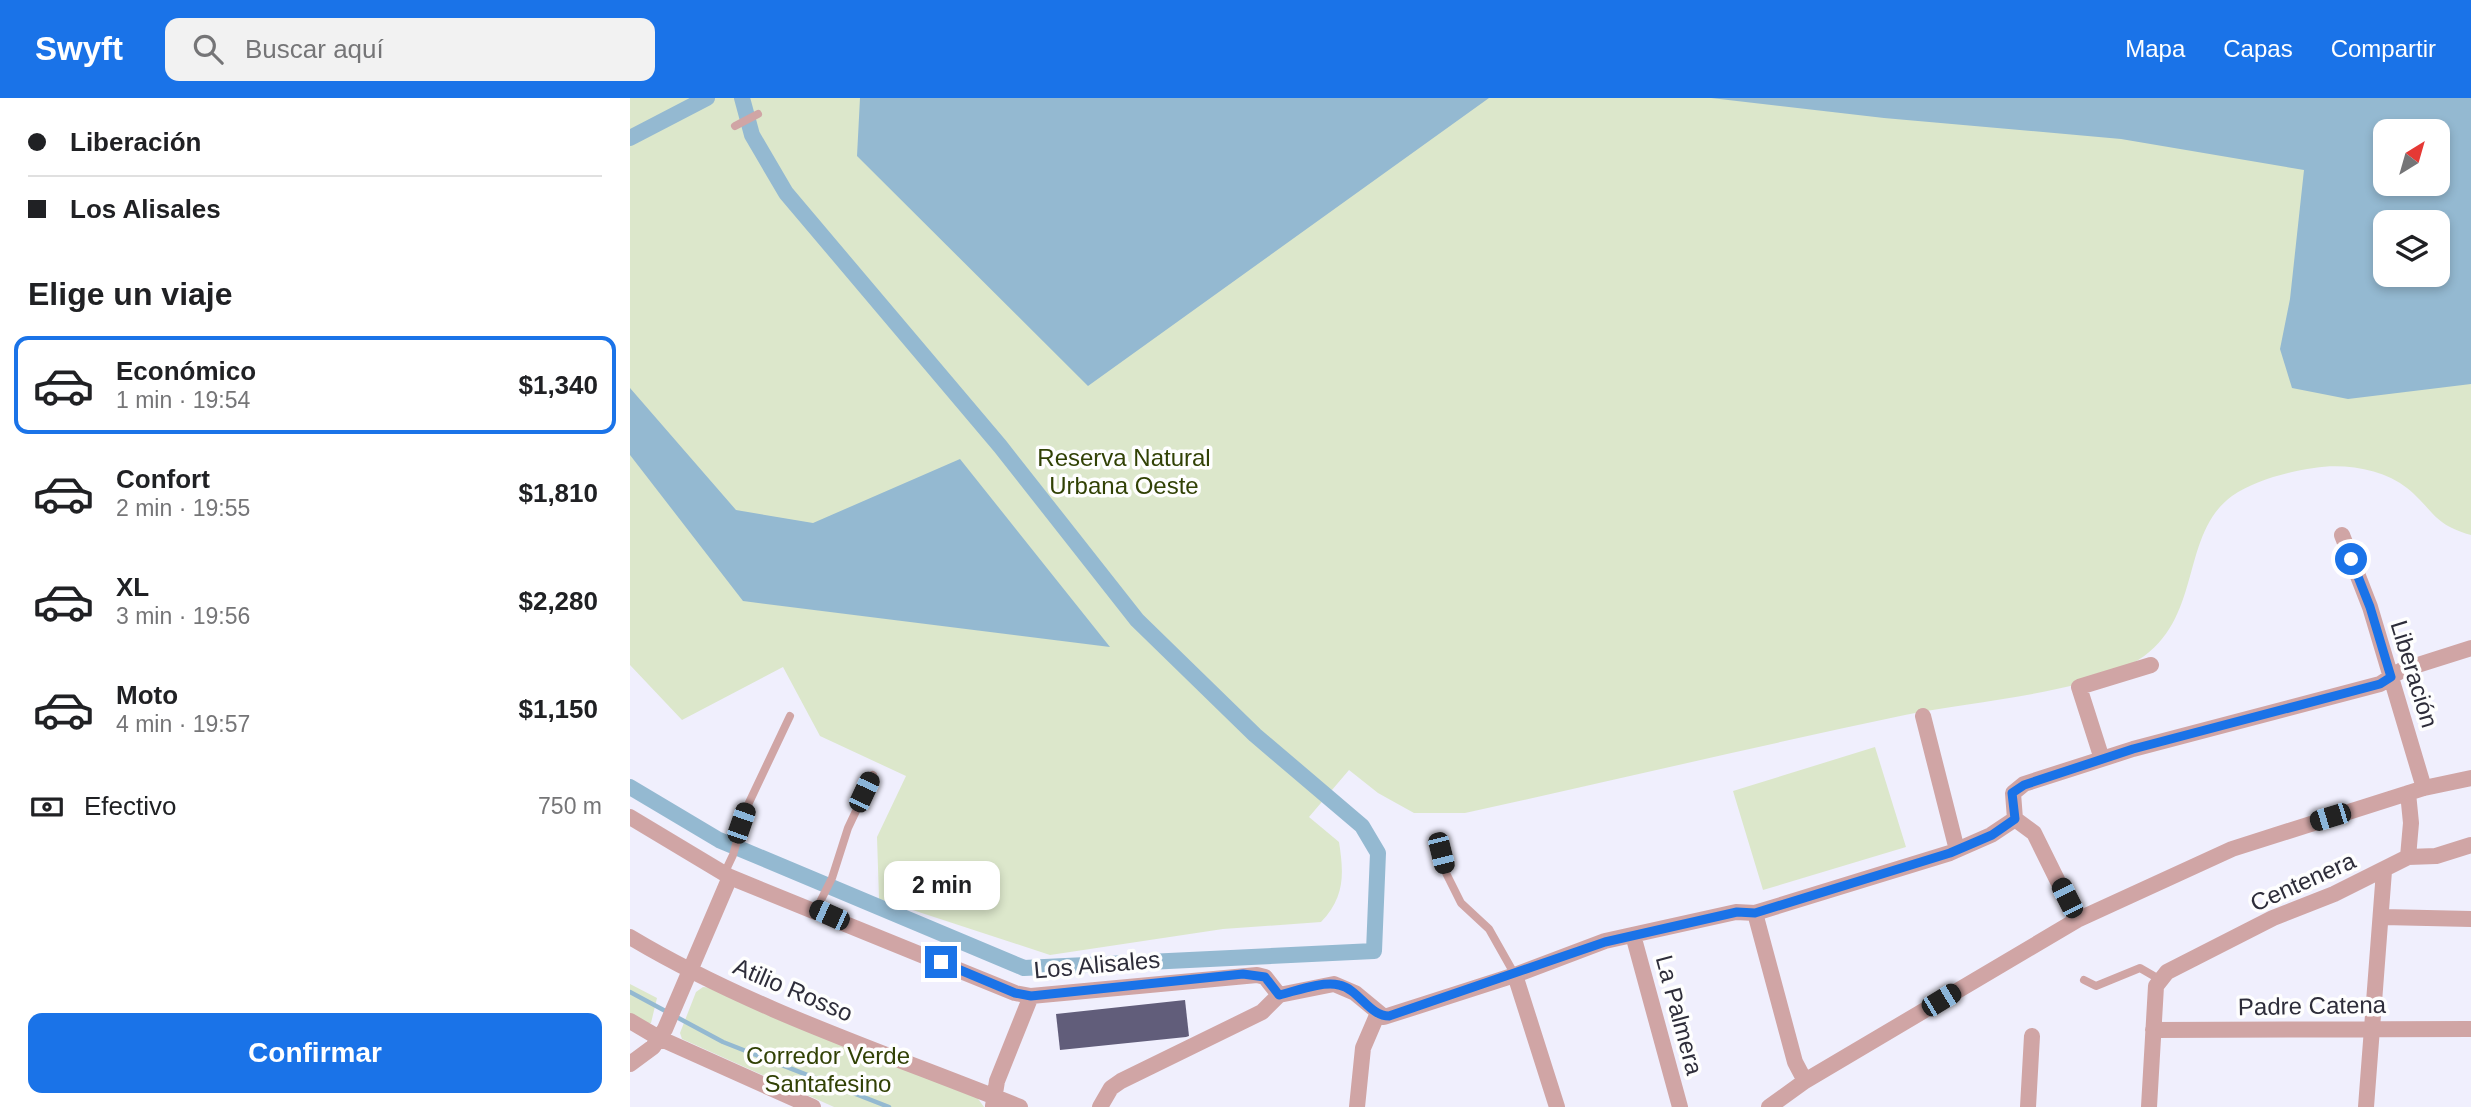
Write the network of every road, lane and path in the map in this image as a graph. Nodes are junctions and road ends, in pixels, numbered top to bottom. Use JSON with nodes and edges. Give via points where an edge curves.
{"nodes":[{"id":1,"x":758,"y":114,"type":"dead end"},
{"id":2,"x":735,"y":125,"type":"dead end"},
{"id":3,"x":2342,"y":535,"type":"dead end"},
{"id":4,"x":2471,"y":648,"type":"edge"},
{"id":5,"x":2151,"y":665,"type":"dead end"},
{"id":6,"x":2391,"y":677,"type":"junction"},
{"id":7,"x":790,"y":716,"type":"dead end"},
{"id":8,"x":1923,"y":716,"type":"dead end"},
{"id":9,"x":2102,"y":758,"type":"junction"},
{"id":10,"x":873,"y":775,"type":"dead end"},
{"id":11,"x":2471,"y":778,"type":"edge"},
{"id":12,"x":2424,"y":788,"type":"junction"},
{"id":13,"x":2408,"y":793,"type":"junction"},
{"id":14,"x":630,"y":817,"type":"edge"},
{"id":15,"x":2015,"y":819,"type":"junction"},
{"id":16,"x":2471,"y":845,"type":"edge"},
{"id":17,"x":1956,"y":850,"type":"junction"},
{"id":18,"x":1441,"y":853,"type":"dead end"},
{"id":19,"x":2408,"y":857,"type":"junction"},
{"id":20,"x":2384,"y":871,"type":"junction"},
{"id":21,"x":727,"y":876,"type":"junction"},
{"id":22,"x":816,"y":910,"type":"junction"},
{"id":23,"x":1755,"y":913,"type":"junction"},
{"id":24,"x":2383,"y":917,"type":"junction"},
{"id":25,"x":2471,"y":919,"type":"edge"},
{"id":26,"x":2077,"y":920,"type":"junction"},
{"id":27,"x":1633,"y":935,"type":"junction"},
{"id":28,"x":630,"y":937,"type":"edge"},
{"id":29,"x":691,"y":971,"type":"junction"},
{"id":30,"x":1515,"y":975,"type":"junction"},
{"id":31,"x":2159,"y":979,"type":"junction"},
{"id":32,"x":2084,"y":980,"type":"dead end"},
{"id":33,"x":1279,"y":995,"type":"junction"},
{"id":34,"x":1031,"y":996,"type":"junction"},
{"id":35,"x":1378,"y":1013,"type":"junction"},
{"id":36,"x":630,"y":1021,"type":"edge"},
{"id":37,"x":2373,"y":1027,"type":"junction"},
{"id":38,"x":2471,"y":1029,"type":"edge"},
{"id":39,"x":2153,"y":1030,"type":"junction"},
{"id":40,"x":2032,"y":1037,"type":"dead end"},
{"id":41,"x":659,"y":1038,"type":"junction"},
{"id":42,"x":630,"y":1064,"type":"edge"},
{"id":43,"x":1805,"y":1081,"type":"junction"},
{"id":44,"x":993,"y":1102,"type":"edge"},
{"id":45,"x":813,"y":1107,"type":"edge"},
{"id":46,"x":1020,"y":1107,"type":"edge"},
{"id":47,"x":1100,"y":1107,"type":"edge"},
{"id":48,"x":1357,"y":1107,"type":"edge"},
{"id":49,"x":1557,"y":1107,"type":"edge"},
{"id":50,"x":1680,"y":1107,"type":"edge"},
{"id":51,"x":1769,"y":1107,"type":"edge"},
{"id":52,"x":2028,"y":1107,"type":"edge"},
{"id":53,"x":2149,"y":1107,"type":"edge"},
{"id":54,"x":2366,"y":1107,"type":"edge"}],
"edges":[{"from":1,"to":2,"type":"lane"},
{"from":3,"to":6,"type":"street","name":"Liberación"},
{"from":4,"to":6,"type":"street"},
{"from":5,"to":9,"type":"street","via":[[2079,687]]},
{"from":6,"to":9,"type":"street","via":[[2380,684]]},
{"from":6,"to":12,"type":"street","name":"Liberación"},
{"from":7,"to":21,"type":"lane","via":[[746,809]]},
{"from":8,"to":17,"type":"street"},
{"from":9,"to":15,"type":"street","via":[[2016,788],[2012,793]]},
{"from":10,"to":22,"type":"lane"},
{"from":11,"to":12,"type":"street"},
{"from":12,"to":13,"type":"street"},
{"from":13,"to":19,"type":"street"},
{"from":13,"to":26,"type":"street","via":[[2232,849]]},
{"from":14,"to":21,"type":"street","name":"Los Alisales"},
{"from":15,"to":17,"type":"street","via":[[2002,830]]},
{"from":15,"to":26,"type":"street","via":[[2034,833]]},
{"from":16,"to":19,"type":"street","name":"Centenera","via":[[2436,856]]},
{"from":17,"to":23,"type":"street"},
{"from":18,"to":30,"type":"lane","via":[[1461,903],[1489,929]]},
{"from":19,"to":20,"type":"street","name":"Centenera"},
{"from":20,"to":24,"type":"street"},
{"from":20,"to":31,"type":"street","name":"Centenera","via":[[2273,918]]},
{"from":21,"to":22,"type":"street","name":"Los Alisales"},
{"from":21,"to":29,"type":"street"},
{"from":22,"to":34,"type":"street","name":"Los Alisales"},
{"from":23,"to":27,"type":"street","via":[[1737,912]]},
{"from":23,"to":43,"type":"street","via":[[1795,1062]]},
{"from":24,"to":25,"type":"street"},
{"from":24,"to":37,"type":"street"},
{"from":26,"to":43,"type":"street"},
{"from":27,"to":30,"type":"street"},
{"from":27,"to":50,"type":"street","name":"La Palmera"},
{"from":28,"to":29,"type":"street","name":"Atilio Rosso"},
{"from":29,"to":41,"type":"street"},
{"from":29,"to":44,"type":"street","name":"Atilio Rosso"},
{"from":30,"to":35,"type":"street","via":[[1389,1016]]},
{"from":30,"to":49,"type":"street"},
{"from":31,"to":32,"type":"lane","via":[[2140,968],[2096,986]]},
{"from":31,"to":39,"type":"street"},
{"from":33,"to":34,"type":"street","name":"Los Alisales","via":[[1265,977],[1243,974]]},
{"from":33,"to":35,"type":"street","via":[[1343,985]]},
{"from":33,"to":47,"type":"street","via":[[1262,1012],[1111,1088]]},
{"from":34,"to":44,"type":"street"},
{"from":35,"to":48,"type":"street","via":[[1363,1048]]},
{"from":36,"to":41,"type":"street"},
{"from":37,"to":38,"type":"street","name":"Padre Catena"},
{"from":37,"to":39,"type":"street","name":"Padre Catena"},
{"from":37,"to":54,"type":"street"},
{"from":39,"to":53,"type":"street"},
{"from":40,"to":52,"type":"street"},
{"from":41,"to":42,"type":"street"},
{"from":41,"to":45,"type":"street"},
{"from":43,"to":51,"type":"street"},
{"from":44,"to":46,"type":"street","name":"Atilio Rosso"}]}
